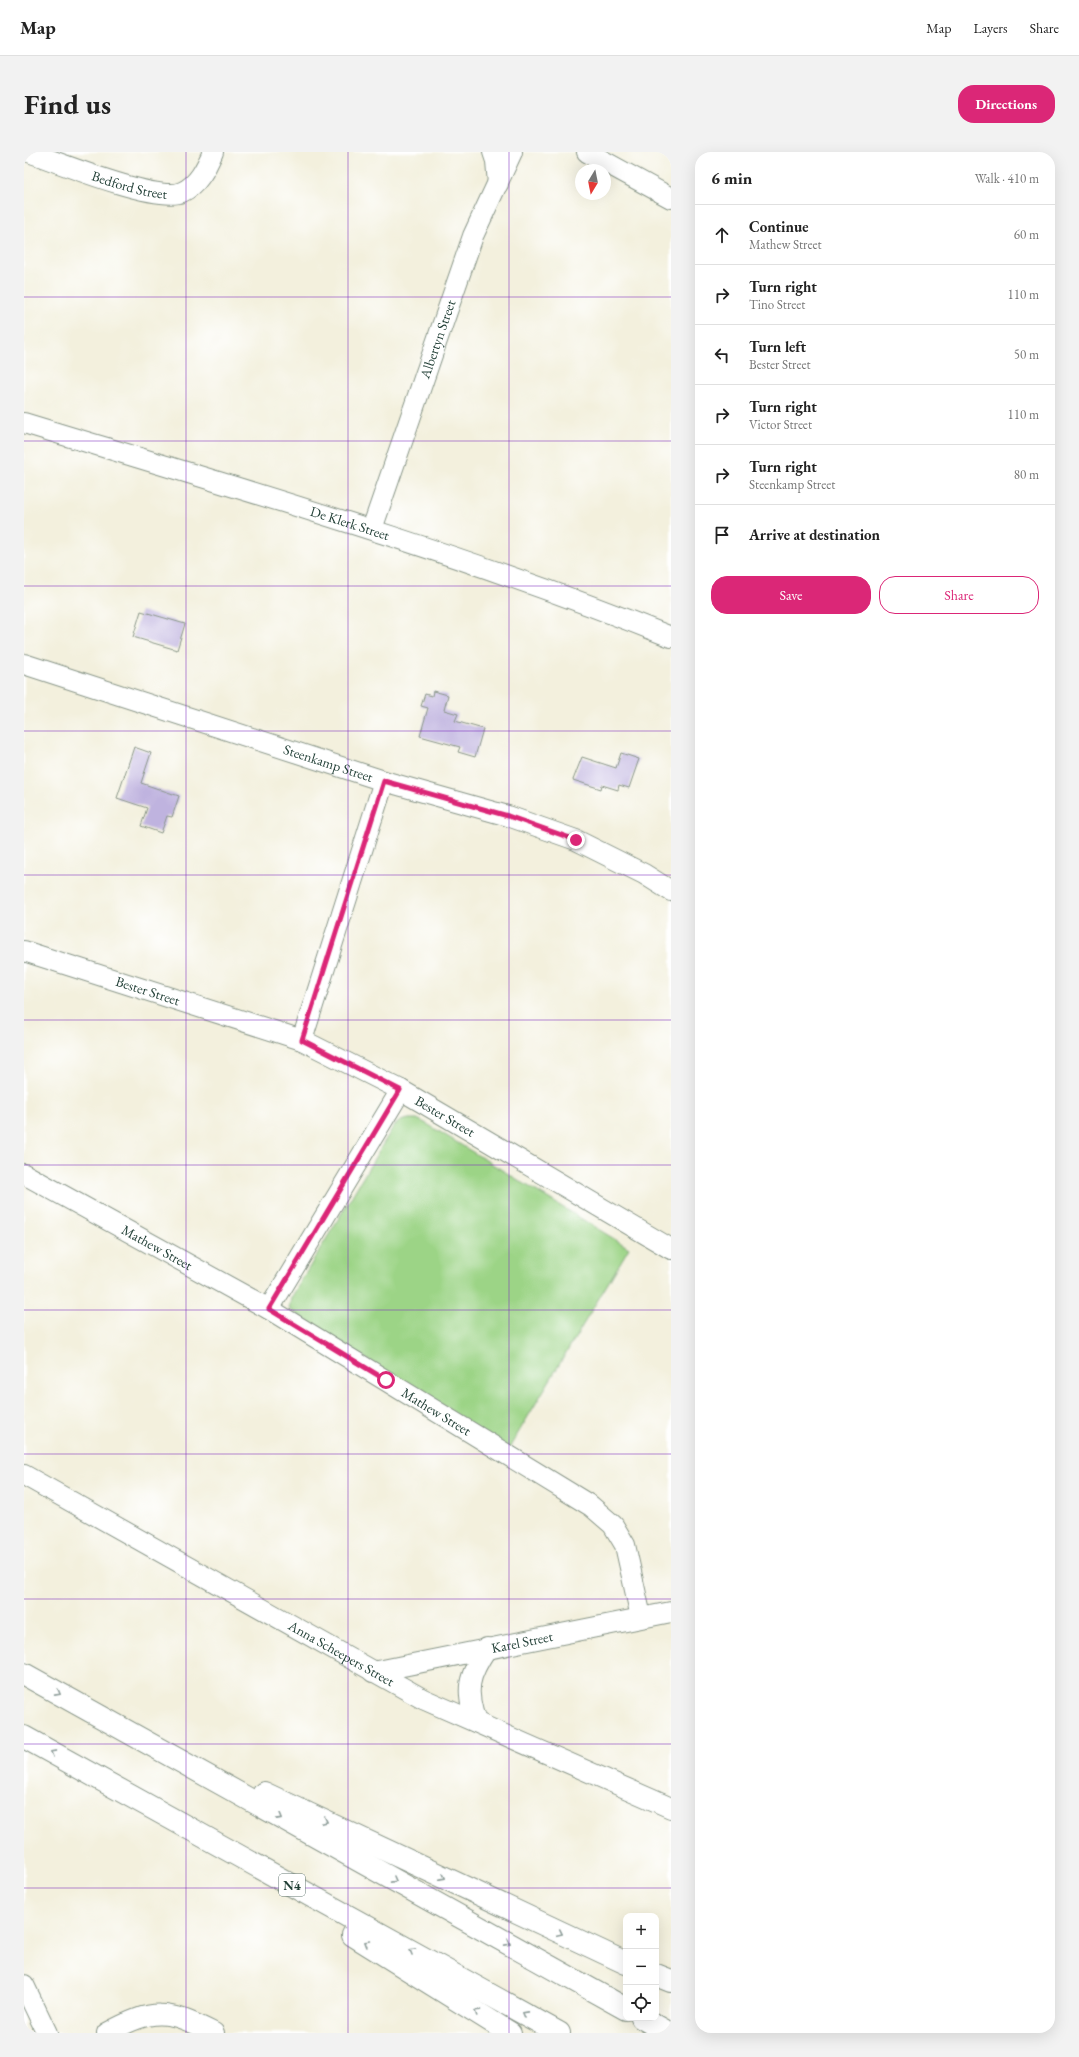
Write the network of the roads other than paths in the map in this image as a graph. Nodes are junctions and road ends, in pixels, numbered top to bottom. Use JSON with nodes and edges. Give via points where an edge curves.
{"nodes":[{"id":1,"x":29,"y":152,"type":"edge"},
{"id":2,"x":213,"y":152,"type":"edge"},
{"id":3,"x":493,"y":152,"type":"edge"},
{"id":4,"x":512,"y":152,"type":"edge"},
{"id":5,"x":587,"y":152,"type":"edge"},
{"id":6,"x":498,"y":184,"type":"junction"},
{"id":7,"x":671,"y":198,"type":"edge"},
{"id":8,"x":24,"y":423,"type":"edge"},
{"id":9,"x":372,"y":529,"type":"junction"},
{"id":10,"x":671,"y":637,"type":"edge"},
{"id":11,"x":24,"y":664,"type":"edge"},
{"id":12,"x":384,"y":781,"type":"junction"},
{"id":13,"x":671,"y":891,"type":"edge"},
{"id":14,"x":24,"y":950,"type":"edge"},
{"id":15,"x":302,"y":1040,"type":"junction"},
{"id":16,"x":400,"y":1090,"type":"junction"},
{"id":17,"x":24,"y":1174,"type":"edge"},
{"id":18,"x":671,"y":1249,"type":"edge"},
{"id":19,"x":269,"y":1309,"type":"junction"},
{"id":20,"x":24,"y":1475,"type":"edge"},
{"id":21,"x":671,"y":1612,"type":"edge"},
{"id":22,"x":641,"y":1617,"type":"junction"},
{"id":23,"x":487,"y":1648,"type":"junction"},
{"id":24,"x":373,"y":1672,"type":"junction"},
{"id":25,"x":24,"y":1674,"type":"edge"},
{"id":26,"x":476,"y":1722,"type":"junction"},
{"id":27,"x":112,"y":1723,"type":"junction"},
{"id":28,"x":24,"y":1737,"type":"edge"},
{"id":29,"x":76,"y":1765,"type":"junction"},
{"id":30,"x":671,"y":1808,"type":"edge"},
{"id":31,"x":623,"y":1962,"type":"edge"},
{"id":32,"x":659,"y":1976,"type":"edge"},
{"id":33,"x":671,"y":1981,"type":"edge"},
{"id":34,"x":24,"y":1985,"type":"edge"},
{"id":35,"x":623,"y":2007,"type":"edge"},
{"id":36,"x":647,"y":2021,"type":"edge"},
{"id":37,"x":47,"y":2033,"type":"edge"},
{"id":38,"x":107,"y":2033,"type":"edge"},
{"id":39,"x":214,"y":2033,"type":"edge"},
{"id":40,"x":510,"y":2033,"type":"edge"},
{"id":41,"x":560,"y":2033,"type":"edge"},
{"id":42,"x":669,"y":2033,"type":"edge"}],
"edges":[{"from":1,"to":2,"type":"street","name":"Bedford Street","via":[[129,186],[163,193],[180,192],[195,184]]},
{"from":3,"to":6,"type":"street"},
{"from":4,"to":6,"type":"street","name":"Albertyn Street"},
{"from":5,"to":7,"type":"street"},
{"from":6,"to":9,"type":"street","name":"Albertyn Street","via":[[473,236]]},
{"from":8,"to":9,"type":"street","name":"De Klerk Street"},
{"from":9,"to":10,"type":"street","name":"De Klerk Street","via":[[557,593]]},
{"from":11,"to":12,"type":"street","name":"Steenkamp Street"},
{"from":12,"to":13,"type":"street","name":"Steenkamp Street","via":[[508,816],[576,840],[644,874]]},
{"from":12,"to":15,"type":"street"},
{"from":14,"to":15,"type":"street","name":"Bester Street"},
{"from":15,"to":16,"type":"street","name":"Bester Street"},
{"from":16,"to":18,"type":"street","name":"Bester Street"},
{"from":16,"to":19,"type":"street"},
{"from":17,"to":19,"type":"street","name":"Mathew Street"},
{"from":19,"to":22,"type":"street","name":"Mathew Street","via":[[604,1516],[620,1533],[625,1544]]},
{"from":20,"to":24,"type":"street","name":"Anna Scheepers Street"},
{"from":21,"to":22,"type":"street","name":"Karel Street"},
{"from":22,"to":23,"type":"street","name":"Karel Street"},
{"from":23,"to":24,"type":"street","name":"Karel Street"},
{"from":23,"to":26,"type":"street","via":[[475,1665],[469,1686],[471,1707]]},
{"from":24,"to":26,"type":"street","name":"Anna Scheepers Street"},
{"from":25,"to":27,"type":"highway","one_way":true},
{"from":26,"to":30,"type":"street","name":"Anna Scheepers Street"},
{"from":27,"to":31,"type":"highway","one_way":true,"via":[[372,1842]]},
{"from":27,"to":35,"type":"highway","one_way":true},
{"from":29,"to":28,"type":"highway","number":"N4","one_way":true},
{"from":40,"to":29,"type":"highway","one_way":true},
{"from":41,"to":29,"type":"highway","number":"N4","one_way":true},
{"from":32,"to":33,"type":"highway"},
{"from":34,"to":37,"type":"street"},
{"from":36,"to":42,"type":"highway"},
{"from":38,"to":39,"type":"street","via":[[132,2020],[159,2013],[189,2020]]}]}
